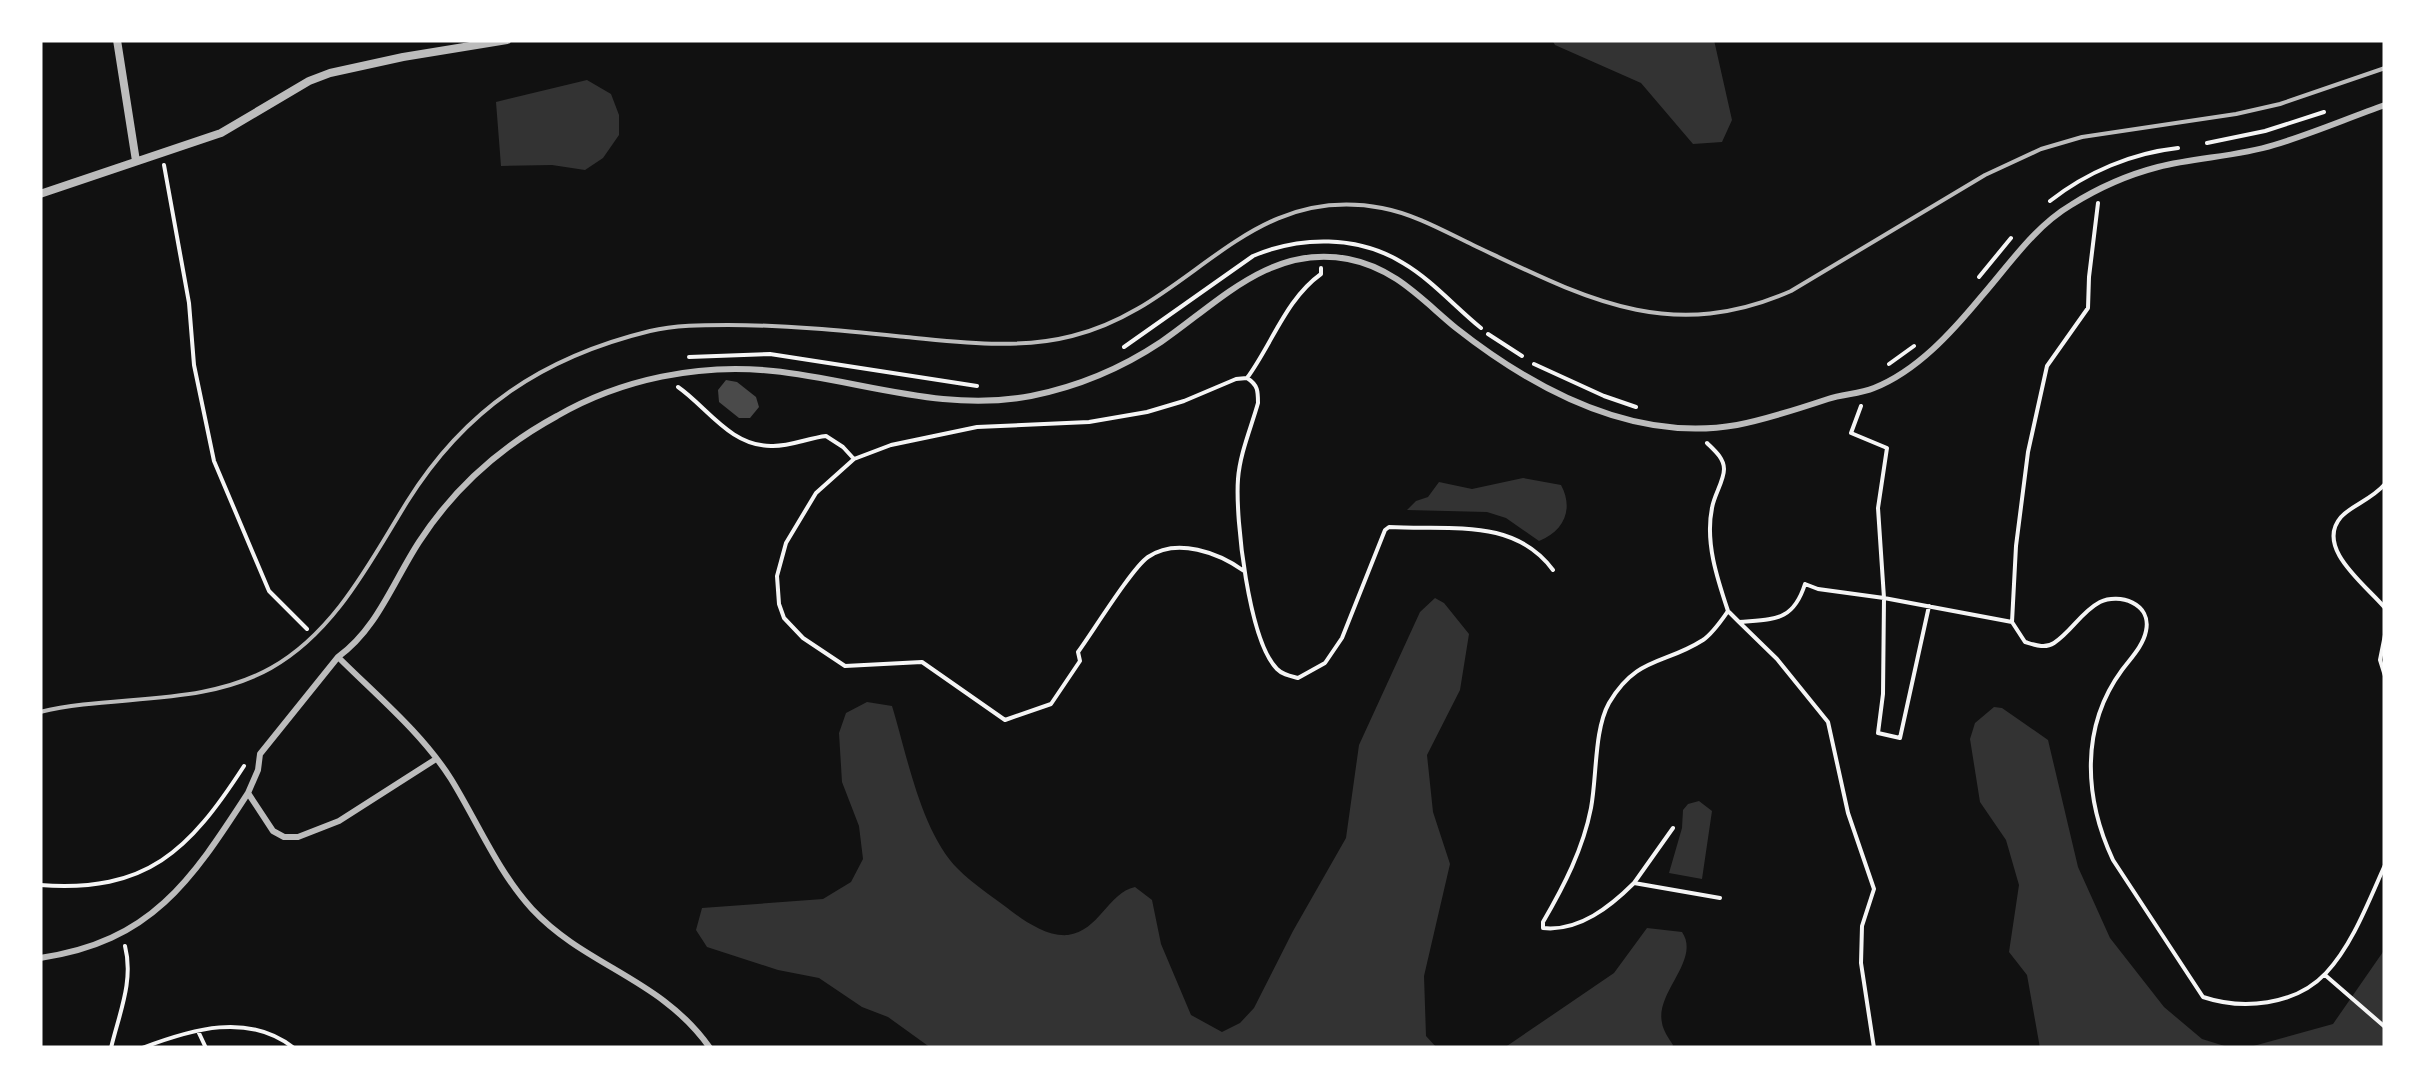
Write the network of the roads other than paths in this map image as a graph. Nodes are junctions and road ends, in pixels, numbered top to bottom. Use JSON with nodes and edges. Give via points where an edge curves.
{"nodes":[{"id":1,"x":118,"y":40,"type":"edge"},
{"id":2,"x":506,"y":40,"type":"edge"},
{"id":3,"x":2385,"y":68,"type":"edge"},
{"id":4,"x":2385,"y":105,"type":"edge"},
{"id":5,"x":136,"y":161,"type":"junction"},
{"id":6,"x":40,"y":194,"type":"edge"},
{"id":7,"x":338,"y":656,"type":"junction"},
{"id":8,"x":40,"y":712,"type":"edge"},
{"id":9,"x":436,"y":759,"type":"junction"},
{"id":10,"x":248,"y":792,"type":"junction"},
{"id":11,"x":40,"y":958,"type":"edge"},
{"id":12,"x":710,"y":1048,"type":"edge"}],
"edges":[{"from":1,"to":5,"type":"street"},
{"from":2,"to":5,"type":"street","via":[[330,73],[221,133]]},
{"from":3,"to":8,"type":"lane","via":[[2265,108],[2040,149],[1791,291],[1726,312],[1666,315],[1619,307],[1566,291],[1424,222],[1348,202],[1299,208],[1262,224],[1149,303],[1070,337],[1011,344],[781,325],[654,330],[592,349],[488,405],[450,442],[340,608],[274,666],[242,683]]},
{"from":4,"to":7,"type":"street","via":[[2271,146],[2162,166],[2100,188],[2035,233],[1933,350],[1880,385],[1730,426],[1685,432],[1637,423],[1560,394],[1522,376],[1395,276],[1344,258],[1305,257],[1264,269],[1132,359],[1031,396],[924,399],[771,370],[660,377],[587,400],[530,431],[477,472],[418,543],[369,628]]},
{"from":5,"to":6,"type":"street"},
{"from":7,"to":9,"type":"street"},
{"from":7,"to":10,"type":"street","via":[[260,754]]},
{"from":9,"to":10,"type":"street","via":[[339,822],[298,837],[274,831]]},
{"from":9,"to":12,"type":"street","via":[[529,906],[566,939],[681,1012]]},
{"from":10,"to":11,"type":"street","via":[[170,900],[119,936]]}]}
